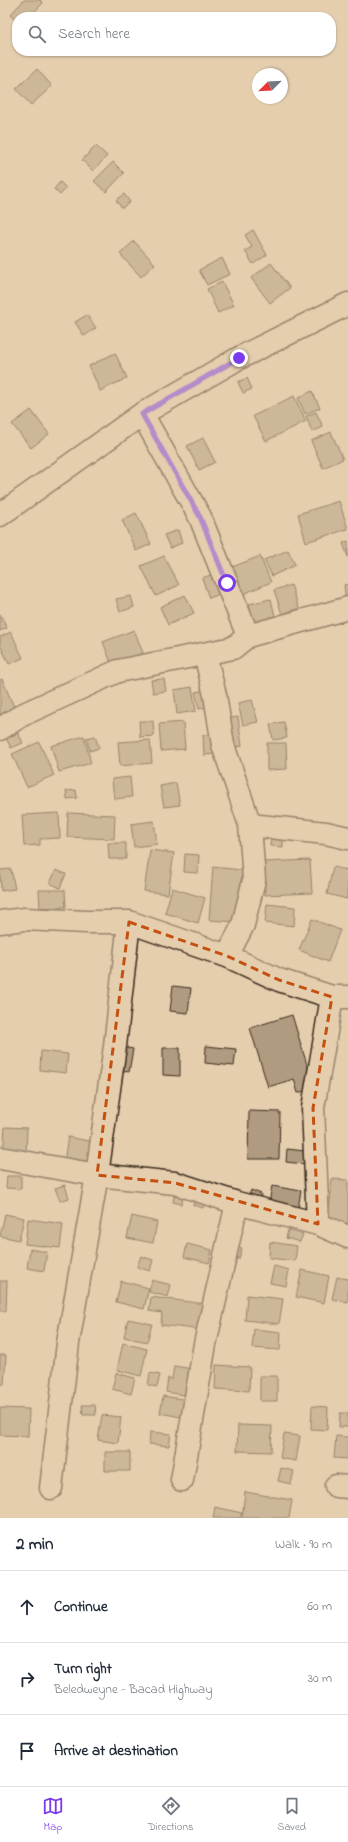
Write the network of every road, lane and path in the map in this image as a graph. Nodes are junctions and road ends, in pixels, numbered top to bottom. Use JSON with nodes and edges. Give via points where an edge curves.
{"nodes":[{"id":1,"x":348,"y":304,"type":"edge"},
{"id":2,"x":142,"y":414,"type":"junction"},
{"id":3,"x":0,"y":515,"type":"edge"},
{"id":4,"x":348,"y":608,"type":"edge"},
{"id":5,"x":248,"y":636,"type":"junction"},
{"id":6,"x":205,"y":654,"type":"junction"},
{"id":7,"x":0,"y":729,"type":"edge"},
{"id":8,"x":250,"y":825,"type":"junction"},
{"id":9,"x":348,"y":838,"type":"edge"},
{"id":10,"x":0,"y":922,"type":"edge"},
{"id":11,"x":129,"y":922,"type":"junction"},
{"id":12,"x":227,"y":956,"type":"junction"},
{"id":13,"x":340,"y":997,"type":"edge"},
{"id":14,"x":0,"y":1158,"type":"edge"},
{"id":15,"x":97,"y":1175,"type":"junction"},
{"id":16,"x":237,"y":1203,"type":"junction"},
{"id":17,"x":318,"y":1224,"type":"junction"},
{"id":18,"x":348,"y":1237,"type":"edge"},
{"id":19,"x":182,"y":1480,"type":"dead end"},
{"id":20,"x":51,"y":1488,"type":"dead end"}],
"edges":[{"from":1,"to":2,"type":"street","via":[[239,358]]},
{"from":2,"to":3,"type":"street"},
{"from":2,"to":5,"type":"street","via":[[200,517]]},
{"from":4,"to":5,"type":"street"},
{"from":5,"to":6,"type":"street","via":[[233,648]]},
{"from":6,"to":7,"type":"street","via":[[118,671],[24,714]]},
{"from":6,"to":8,"type":"street","via":[[223,745]]},
{"from":8,"to":9,"type":"street","via":[[326,833]]},
{"from":8,"to":12,"type":"street","via":[[254,880],[243,925]]},
{"from":10,"to":11,"type":"street","via":[[24,919]]},
{"from":11,"to":12,"type":"street"},
{"from":11,"to":15,"type":"street"},
{"from":12,"to":13,"type":"street","via":[[278,980]]},
{"from":13,"to":17,"type":"street","via":[[313,1108]]},
{"from":14,"to":15,"type":"street"},
{"from":15,"to":16,"type":"street","via":[[175,1183]]},
{"from":15,"to":20,"type":"street","via":[[68,1343]]},
{"from":16,"to":17,"type":"street"},
{"from":16,"to":19,"type":"street","via":[[205,1344]]},
{"from":17,"to":18,"type":"street"}]}
